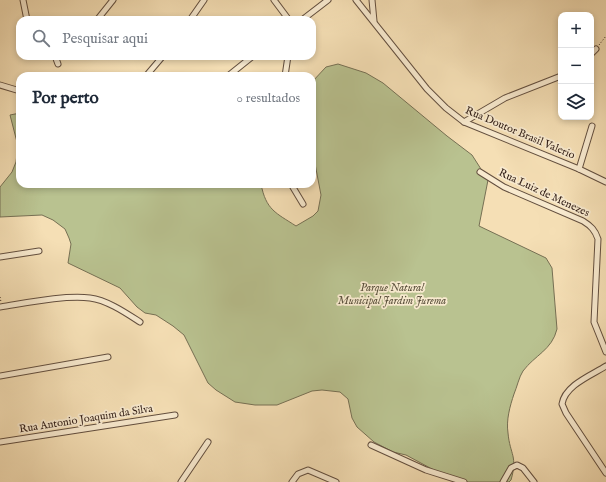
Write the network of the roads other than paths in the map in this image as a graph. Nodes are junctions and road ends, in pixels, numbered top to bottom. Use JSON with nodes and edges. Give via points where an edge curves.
{"nodes":[{"id":1,"x":23,"y":0,"type":"edge"},
{"id":2,"x":113,"y":0,"type":"edge"},
{"id":3,"x":204,"y":0,"type":"edge"},
{"id":4,"x":274,"y":0,"type":"edge"},
{"id":5,"x":328,"y":0,"type":"edge"},
{"id":6,"x":356,"y":0,"type":"edge"},
{"id":7,"x":372,"y":0,"type":"edge"},
{"id":8,"x":26,"y":16,"type":"edge"},
{"id":9,"x":100,"y":16,"type":"edge"},
{"id":10,"x":193,"y":16,"type":"edge"},
{"id":11,"x":286,"y":16,"type":"edge"},
{"id":12,"x":307,"y":16,"type":"edge"},
{"id":13,"x":374,"y":22,"type":"junction"},
{"id":14,"x":56,"y":60,"type":"edge"},
{"id":15,"x":160,"y":60,"type":"edge"},
{"id":16,"x":248,"y":60,"type":"edge"},
{"id":17,"x":287,"y":60,"type":"edge"},
{"id":18,"x":58,"y":64,"type":"dead end"},
{"id":19,"x":149,"y":72,"type":"edge"},
{"id":20,"x":233,"y":72,"type":"edge"},
{"id":21,"x":286,"y":72,"type":"edge"},
{"id":22,"x":558,"y":77,"type":"edge"},
{"id":23,"x":0,"y":85,"type":"edge"},
{"id":24,"x":16,"y":90,"type":"edge"},
{"id":25,"x":464,"y":122,"type":"junction"},
{"id":26,"x":592,"y":126,"type":"dead end"},
{"id":27,"x":579,"y":169,"type":"junction"},
{"id":28,"x":480,"y":172,"type":"dead end"},
{"id":29,"x":606,"y":182,"type":"edge"},
{"id":30,"x":293,"y":188,"type":"edge"},
{"id":31,"x":303,"y":204,"type":"dead end"},
{"id":32,"x":39,"y":251,"type":"dead end"},
{"id":33,"x":0,"y":257,"type":"edge"},
{"id":34,"x":0,"y":307,"type":"edge"},
{"id":35,"x":140,"y":322,"type":"dead end"},
{"id":36,"x":606,"y":352,"type":"edge"},
{"id":37,"x":108,"y":357,"type":"dead end"},
{"id":38,"x":606,"y":366,"type":"edge"},
{"id":39,"x":0,"y":376,"type":"edge"},
{"id":40,"x":175,"y":415,"type":"dead end"},
{"id":41,"x":0,"y":442,"type":"edge"},
{"id":42,"x":208,"y":442,"type":"dead end"},
{"id":43,"x":371,"y":445,"type":"dead end"},
{"id":44,"x":606,"y":473,"type":"edge"},
{"id":45,"x":181,"y":482,"type":"edge"},
{"id":46,"x":292,"y":482,"type":"edge"},
{"id":47,"x":336,"y":482,"type":"edge"},
{"id":48,"x":464,"y":482,"type":"edge"},
{"id":49,"x":503,"y":482,"type":"edge"},
{"id":50,"x":534,"y":482,"type":"edge"}],
"edges":[{"from":1,"to":8,"type":"street"},
{"from":2,"to":9,"type":"street"},
{"from":3,"to":10,"type":"street"},
{"from":4,"to":11,"type":"street"},
{"from":5,"to":12,"type":"street"},
{"from":6,"to":13,"type":"street","name":"Rua Doutor Brasil Valerio"},
{"from":7,"to":13,"type":"street"},
{"from":13,"to":25,"type":"street","name":"Rua Doutor Brasil Valerio","via":[[427,89]]},
{"from":14,"to":18,"type":"street"},
{"from":15,"to":19,"type":"street"},
{"from":16,"to":20,"type":"street"},
{"from":17,"to":21,"type":"street"},
{"from":22,"to":25,"type":"street","via":[[505,98]]},
{"from":23,"to":24,"type":"street"},
{"from":25,"to":27,"type":"street","name":"Rua Doutor Brasil Valerio"},
{"from":26,"to":27,"type":"street"},
{"from":27,"to":29,"type":"street","name":"Rua Doutor Brasil Valerio"},
{"from":28,"to":36,"type":"street","name":"Rua Luiz de Menezes","via":[[504,187],[583,221],[591,227],[598,240],[594,322]]},
{"from":30,"to":31,"type":"street"},
{"from":32,"to":33,"type":"street"},
{"from":34,"to":35,"type":"street","via":[[48,300],[89,298],[100,300]]},
{"from":37,"to":39,"type":"street"},
{"from":38,"to":44,"type":"street","via":[[573,386],[565,395],[562,404]]},
{"from":40,"to":41,"type":"street","name":"Rua Antonio Joaquim da Silva"},
{"from":42,"to":45,"type":"street"},
{"from":43,"to":48,"type":"street","via":[[426,470]]},
{"from":46,"to":47,"type":"street","via":[[298,474],[308,470]]},
{"from":49,"to":50,"type":"street","via":[[510,470],[517,465],[523,468]]}]}
